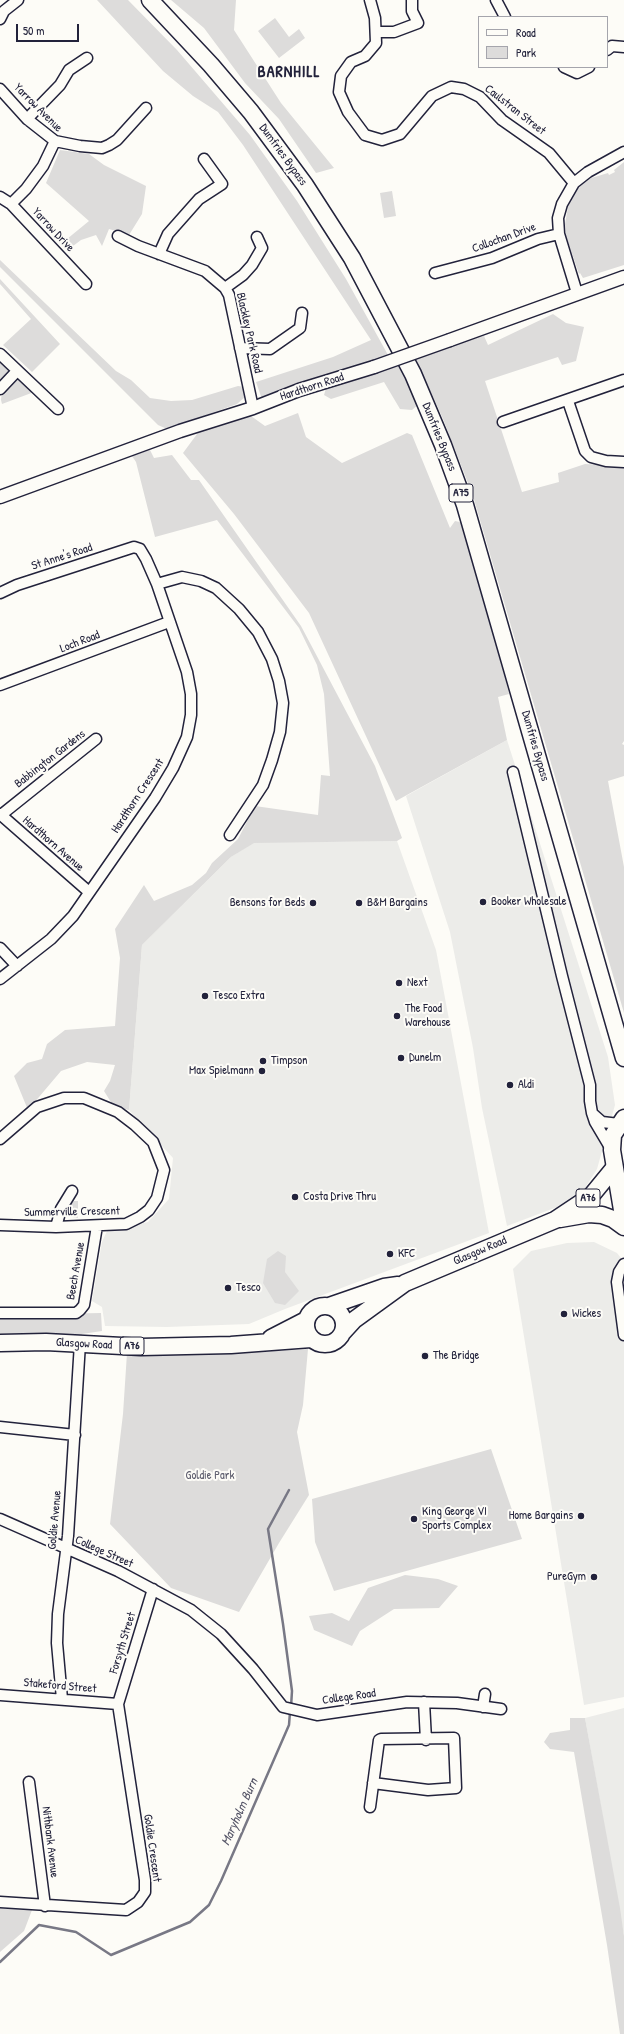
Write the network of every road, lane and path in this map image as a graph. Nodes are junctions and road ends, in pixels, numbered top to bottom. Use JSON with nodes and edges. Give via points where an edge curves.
{"nodes":[{"id":1,"x":18,"y":0,"type":"edge"},
{"id":2,"x":150,"y":0,"type":"edge"},
{"id":3,"x":370,"y":0,"type":"edge"},
{"id":4,"x":412,"y":0,"type":"edge"},
{"id":5,"x":496,"y":0,"type":"edge"},
{"id":6,"x":504,"y":16,"type":"edge"},
{"id":7,"x":0,"y":19,"type":"edge"},
{"id":8,"x":376,"y":32,"type":"junction"},
{"id":9,"x":624,"y":47,"type":"edge"},
{"id":10,"x":608,"y":49,"type":"edge"},
{"id":11,"x":87,"y":58,"type":"dead end"},
{"id":12,"x":566,"y":68,"type":"edge"},
{"id":13,"x":587,"y":68,"type":"edge"},
{"id":14,"x":0,"y":89,"type":"edge"},
{"id":15,"x":146,"y":108,"type":"dead end"},
{"id":16,"x":27,"y":119,"type":"junction"},
{"id":17,"x":55,"y":141,"type":"junction"},
{"id":18,"x":624,"y":152,"type":"edge"},
{"id":19,"x":204,"y":159,"type":"dead end"},
{"id":20,"x":574,"y":183,"type":"junction"},
{"id":21,"x":0,"y":196,"type":"edge"},
{"id":22,"x":11,"y":204,"type":"junction"},
{"id":23,"x":559,"y":234,"type":"junction"},
{"id":24,"x":118,"y":236,"type":"dead end"},
{"id":25,"x":257,"y":237,"type":"dead end"},
{"id":26,"x":159,"y":254,"type":"junction"},
{"id":27,"x":435,"y":273,"type":"dead end"},
{"id":28,"x":624,"y":277,"type":"edge"},
{"id":29,"x":86,"y":284,"type":"dead end"},
{"id":30,"x":225,"y":288,"type":"junction"},
{"id":31,"x":577,"y":293,"type":"junction"},
{"id":32,"x":302,"y":313,"type":"dead end"},
{"id":33,"x":240,"y":348,"type":"junction"},
{"id":34,"x":0,"y":354,"type":"edge"},
{"id":35,"x":17,"y":371,"type":"junction"},
{"id":36,"x":624,"y":380,"type":"edge"},
{"id":37,"x":0,"y":389,"type":"edge"},
{"id":38,"x":568,"y":401,"type":"junction"},
{"id":39,"x":58,"y":408,"type":"dead end"},
{"id":40,"x":253,"y":408,"type":"junction"},
{"id":41,"x":503,"y":422,"type":"dead end"},
{"id":42,"x":624,"y":462,"type":"edge"},
{"id":43,"x":0,"y":497,"type":"edge"},
{"id":44,"x":134,"y":547,"type":"joint"},
{"id":45,"x":157,"y":584,"type":"junction"},
{"id":46,"x":0,"y":594,"type":"edge"},
{"id":47,"x":169,"y":622,"type":"junction"},
{"id":48,"x":0,"y":685,"type":"edge"},
{"id":49,"x":96,"y":739,"type":"dead end"},
{"id":50,"x":513,"y":772,"type":"dead end"},
{"id":51,"x":0,"y":815,"type":"edge"},
{"id":52,"x":230,"y":835,"type":"dead end"},
{"id":53,"x":89,"y":892,"type":"junction"},
{"id":54,"x":0,"y":948,"type":"edge"},
{"id":55,"x":17,"y":966,"type":"junction"},
{"id":56,"x":0,"y":979,"type":"edge"},
{"id":57,"x":624,"y":1058,"type":"edge"},
{"id":58,"x":592,"y":1113,"type":"junction"},
{"id":59,"x":622,"y":1118,"type":"edge"},
{"id":60,"x":0,"y":1139,"type":"edge"},
{"id":61,"x":612,"y":1150,"type":"junction"},
{"id":62,"x":614,"y":1168,"type":"junction"},
{"id":63,"x":72,"y":1191,"type":"dead end"},
{"id":64,"x":555,"y":1220,"type":"junction"},
{"id":65,"x":624,"y":1222,"type":"edge"},
{"id":66,"x":0,"y":1225,"type":"edge"},
{"id":67,"x":96,"y":1226,"type":"junction"},
{"id":68,"x":56,"y":1227,"type":"junction"},
{"id":69,"x":624,"y":1227,"type":"edge"},
{"id":70,"x":624,"y":1264,"type":"edge"},
{"id":71,"x":620,"y":1279,"type":"edge"},
{"id":72,"x":406,"y":1283,"type":"junction"},
{"id":73,"x":328,"y":1306,"type":"junction"},
{"id":74,"x":0,"y":1313,"type":"edge"},
{"id":75,"x":306,"y":1320,"type":"junction"},
{"id":76,"x":343,"y":1332,"type":"junction"},
{"id":77,"x":624,"y":1335,"type":"edge"},
{"id":78,"x":311,"y":1339,"type":"junction"},
{"id":79,"x":264,"y":1342,"type":"junction"},
{"id":80,"x":0,"y":1343,"type":"edge"},
{"id":81,"x":80,"y":1343,"type":"junction"},
{"id":82,"x":0,"y":1427,"type":"edge"},
{"id":83,"x":75,"y":1435,"type":"junction"},
{"id":84,"x":0,"y":1519,"type":"edge"},
{"id":85,"x":66,"y":1549,"type":"junction"},
{"id":86,"x":153,"y":1589,"type":"junction"},
{"id":87,"x":485,"y":1694,"type":"dead end"},
{"id":88,"x":0,"y":1695,"type":"edge"},
{"id":89,"x":62,"y":1699,"type":"junction"},
{"id":90,"x":424,"y":1702,"type":"junction"},
{"id":91,"x":118,"y":1704,"type":"junction"},
{"id":92,"x":483,"y":1707,"type":"junction"},
{"id":93,"x":501,"y":1709,"type":"dead end"},
{"id":94,"x":426,"y":1740,"type":"junction"},
{"id":95,"x":29,"y":1782,"type":"dead end"},
{"id":96,"x":373,"y":1783,"type":"junction"},
{"id":97,"x":370,"y":1807,"type":"dead end"},
{"id":98,"x":0,"y":1902,"type":"edge"},
{"id":99,"x":45,"y":1906,"type":"junction"}],
"edges":[{"from":1,"to":7,"type":"street","via":[[4,11]]},
{"from":2,"to":57,"type":"main road","name":"Dumfries Bypass","number":"A75","via":[[201,53],[246,106],[305,185],[352,258],[413,374],[465,505]]},
{"from":3,"to":8,"type":"street","name":"Caulstran Street"},
{"from":4,"to":8,"type":"street","via":[[412,11],[418,23],[394,32]]},
{"from":5,"to":6,"type":"street"},
{"from":8,"to":20,"type":"street","name":"Caulstran Street","via":[[376,43],[365,56],[351,62],[341,76],[339,92],[348,112],[365,135],[382,140],[400,134],[432,96],[451,87],[464,89],[480,97],[502,120],[549,152]]},
{"from":9,"to":10,"type":"street","via":[[612,46]]},
{"from":11,"to":16,"type":"street","via":[[69,70],[60,85]]},
{"from":12,"to":13,"type":"street","via":[[577,73]]},
{"from":14,"to":16,"type":"street","name":"Yarrow Avenue"},
{"from":15,"to":17,"type":"street","via":[[117,140],[102,148]]},
{"from":16,"to":17,"type":"street","name":"Yarrow Avenue"},
{"from":17,"to":22,"type":"street","name":"Yarrow Avenue","via":[[43,166]]},
{"from":18,"to":20,"type":"street"},
{"from":19,"to":26,"type":"street","via":[[222,184],[199,199],[168,234]]},
{"from":20,"to":23,"type":"street","via":[[562,204],[558,218]]},
{"from":21,"to":22,"type":"street","name":"Yarrow Drive"},
{"from":22,"to":29,"type":"street","name":"Yarrow Drive"},
{"from":23,"to":27,"type":"street","name":"Collochan Drive","via":[[538,239],[492,258]]},
{"from":23,"to":31,"type":"street"},
{"from":24,"to":26,"type":"street","name":"Blackley Park Road"},
{"from":25,"to":30,"type":"street","via":[[262,248],[252,265]]},
{"from":26,"to":30,"type":"street","name":"Blackley Park Road","via":[[205,271]]},
{"from":28,"to":31,"type":"street","name":"Hardthorn Road"},
{"from":30,"to":33,"type":"street","name":"Blackley Park Road","via":[[229,295]]},
{"from":31,"to":40,"type":"street","name":"Hardthorn Road","bridge":true},
{"from":32,"to":33,"type":"street","via":[[300,328],[270,349]]},
{"from":33,"to":40,"type":"street","name":"Blackley Park Road"},
{"from":34,"to":35,"type":"street"},
{"from":35,"to":37,"type":"street"},
{"from":35,"to":39,"type":"street"},
{"from":36,"to":38,"type":"street"},
{"from":38,"to":41,"type":"street"},
{"from":38,"to":42,"type":"street","via":[[585,451],[591,457]]},
{"from":40,"to":43,"type":"street","name":"Hardthorn Road","via":[[154,440]]},
{"from":44,"to":45,"type":"street","name":"Hardthorn Crescent","via":[[140,549]]},
{"from":44,"to":46,"type":"street","name":"St Anne's Road","via":[[17,585]]},
{"from":45,"to":47,"type":"street","name":"Hardthorn Crescent"},
{"from":45,"to":52,"type":"street","via":[[182,577],[201,581],[216,588],[239,609],[258,632],[272,659],[279,681],[283,703],[280,732],[272,760],[263,784]]},
{"from":47,"to":48,"type":"street","name":"Loch Road"},
{"from":47,"to":53,"type":"street","name":"Hardthorn Crescent","via":[[187,672],[191,694],[187,737],[173,768],[155,798]]},
{"from":49,"to":51,"type":"street","name":"Babbington Gardens"},
{"from":50,"to":58,"type":"street","via":[[587,1071]]},
{"from":51,"to":53,"type":"street","name":"Hardthorn Avenue"},
{"from":53,"to":55,"type":"street","name":"Hardthorn Crescent","via":[[73,916],[51,939]]},
{"from":54,"to":55,"type":"street"},
{"from":55,"to":56,"type":"street","name":"Hardthorn Crescent"},
{"from":58,"to":59,"type":"street","via":[[602,1122]]},
{"from":58,"to":61,"type":"street"},
{"from":59,"to":61,"type":"main road","via":[[613,1135]]},
{"from":60,"to":67,"type":"street","name":"Summerville Crescent","via":[[37,1107],[64,1098],[84,1098],[101,1103],[118,1112],[149,1138],[164,1170],[157,1198],[149,1210],[126,1224]]},
{"from":61,"to":62,"type":"main road"},
{"from":62,"to":64,"type":"main road","name":"Glasgow Road","number":"A76","via":[[591,1196]]},
{"from":62,"to":65,"type":"main road"},
{"from":63,"to":68,"type":"street","via":[[61,1209]]},
{"from":64,"to":69,"type":"main road","name":"Glasgow Road","number":"A76","via":[[589,1214],[602,1215]]},
{"from":64,"to":72,"type":"main road","name":"Glasgow Road","number":"A76"},
{"from":66,"to":68,"type":"street","name":"Summerville Crescent"},
{"from":67,"to":68,"type":"street","name":"Summerville Crescent"},
{"from":67,"to":74,"type":"street","name":"Beech Avenue","via":[[84,1306],[80,1310],[76,1313]]},
{"from":70,"to":71,"type":"street","via":[[619,1272]]},
{"from":71,"to":77,"type":"street"},
{"from":72,"to":73,"type":"main road","name":"Glasgow Road","number":"A76","via":[[384,1287]]},
{"from":72,"to":76,"type":"main road","name":"Glasgow Road","number":"A76","via":[[354,1320]]},
{"from":73,"to":75,"type":"main road","number":"A76","via":[[315,1309]]},
{"from":73,"to":76,"type":"main road","via":[[340,1313],[343,1319]]},
{"from":75,"to":78,"type":"main road","via":[[306,1330]]},
{"from":75,"to":79,"type":"main road","name":"Glasgow Road","number":"A76"},
{"from":76,"to":78,"type":"main road","number":"A76","via":[[330,1344],[320,1344]]},
{"from":78,"to":79,"type":"main road","name":"Glasgow Road","number":"A76"},
{"from":79,"to":81,"type":"main road","name":"Glasgow Road","number":"A76","via":[[141,1347]]},
{"from":80,"to":81,"type":"main road","name":"Glasgow Road","number":"A76"},
{"from":81,"to":83,"type":"street","name":"Goldie Avenue"},
{"from":82,"to":83,"type":"street"},
{"from":83,"to":85,"type":"street","name":"Goldie Avenue"},
{"from":84,"to":85,"type":"street","name":"College Street"},
{"from":85,"to":86,"type":"street","name":"College Street"},
{"from":85,"to":89,"type":"street","name":"Goldie Avenue","via":[[57,1643]]},
{"from":86,"to":90,"type":"street","name":"College Road","via":[[191,1610],[221,1634],[283,1707],[317,1715],[407,1702]]},
{"from":86,"to":91,"type":"street","name":"Forsyth Street"},
{"from":87,"to":92,"type":"street"},
{"from":88,"to":89,"type":"street","name":"Stakeford Street"},
{"from":89,"to":91,"type":"street","name":"Stakeford Street"},
{"from":90,"to":92,"type":"street","name":"College Road"},
{"from":90,"to":94,"type":"street"},
{"from":91,"to":99,"type":"street","name":"Goldie Crescent","via":[[145,1880],[144,1892],[138,1902],[126,1910]]},
{"from":92,"to":93,"type":"street","name":"College Road"},
{"from":94,"to":96,"type":"street","via":[[379,1740]]},
{"from":94,"to":96,"type":"street","via":[[454,1738],[456,1788],[428,1790]]},
{"from":95,"to":99,"type":"street","name":"Nithbank Avenue"},
{"from":96,"to":97,"type":"street"},
{"from":98,"to":99,"type":"street","name":"Goldie Crescent"}]}
